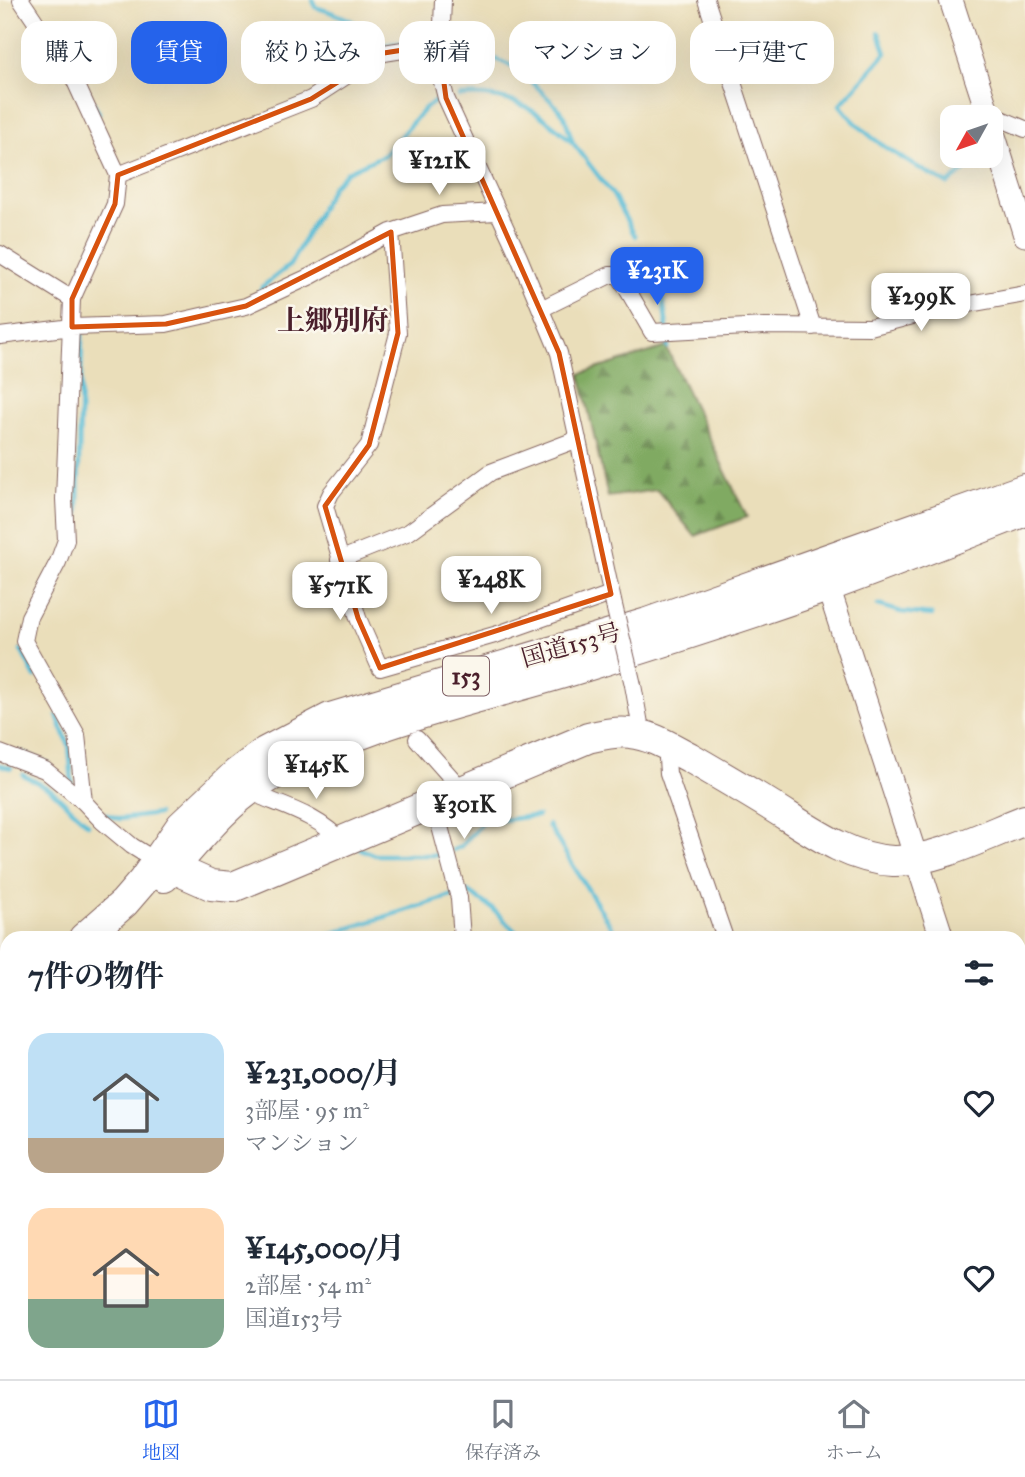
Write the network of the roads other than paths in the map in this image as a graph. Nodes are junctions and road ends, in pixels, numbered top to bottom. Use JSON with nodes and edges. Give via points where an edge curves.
{"nodes":[{"id":1,"x":21,"y":0,"type":"edge"},
{"id":2,"x":443,"y":0,"type":"edge"},
{"id":3,"x":706,"y":0,"type":"edge"},
{"id":4,"x":951,"y":0,"type":"edge"},
{"id":5,"x":442,"y":21,"type":"edge"},
{"id":6,"x":399,"y":50,"type":"edge"},
{"id":7,"x":442,"y":84,"type":"edge"},
{"id":8,"x":985,"y":105,"type":"edge"},
{"id":9,"x":1003,"y":122,"type":"edge"},
{"id":10,"x":1025,"y":129,"type":"edge"},
{"id":11,"x":1003,"y":164,"type":"edge"},
{"id":12,"x":118,"y":175,"type":"junction"},
{"id":13,"x":496,"y":212,"type":"junction"},
{"id":14,"x":391,"y":233,"type":"junction"},
{"id":15,"x":1025,"y":235,"type":"edge"},
{"id":16,"x":0,"y":254,"type":"edge"},
{"id":17,"x":1025,"y":294,"type":"edge"},
{"id":18,"x":72,"y":299,"type":"junction"},
{"id":19,"x":541,"y":309,"type":"junction"},
{"id":20,"x":72,"y":327,"type":"junction"},
{"id":21,"x":813,"y":327,"type":"junction"},
{"id":22,"x":0,"y":336,"type":"edge"},
{"id":23,"x":578,"y":439,"type":"junction"},
{"id":24,"x":1025,"y":489,"type":"edge"},
{"id":25,"x":1025,"y":511,"type":"edge"},
{"id":26,"x":339,"y":560,"type":"junction"},
{"id":27,"x":824,"y":574,"type":"junction"},
{"id":28,"x":612,"y":597,"type":"junction"},
{"id":29,"x":642,"y":735,"type":"junction"},
{"id":30,"x":417,"y":739,"type":"dead end"},
{"id":31,"x":673,"y":749,"type":"junction"},
{"id":32,"x":0,"y":753,"type":"edge"},
{"id":33,"x":463,"y":791,"type":"junction"},
{"id":34,"x":262,"y":797,"type":"dead end"},
{"id":35,"x":84,"y":802,"type":"junction"},
{"id":36,"x":435,"y":804,"type":"junction"},
{"id":37,"x":1025,"y":820,"type":"edge"},
{"id":38,"x":342,"y":843,"type":"junction"},
{"id":39,"x":916,"y":859,"type":"junction"},
{"id":40,"x":164,"y":865,"type":"junction"},
{"id":41,"x":92,"y":931,"type":"edge"},
{"id":42,"x":104,"y":931,"type":"edge"},
{"id":43,"x":462,"y":931,"type":"edge"},
{"id":44,"x":723,"y":931,"type":"edge"},
{"id":45,"x":940,"y":931,"type":"edge"}],
"edges":[{"from":1,"to":12,"type":"street","via":[[74,79]]},
{"from":2,"to":5,"type":"street"},
{"from":3,"to":21,"type":"street"},
{"from":4,"to":8,"type":"street"},
{"from":6,"to":12,"type":"street","via":[[369,61],[311,99]]},
{"from":7,"to":13,"type":"street"},
{"from":9,"to":10,"type":"street"},
{"from":11,"to":15,"type":"street"},
{"from":12,"to":18,"type":"street","via":[[115,204]]},
{"from":13,"to":14,"type":"street","via":[[442,215]]},
{"from":13,"to":19,"type":"street"},
{"from":14,"to":20,"type":"street","via":[[246,306],[166,324]]},
{"from":14,"to":26,"type":"street","via":[[398,333],[369,444],[325,506]]},
{"from":16,"to":18,"type":"street"},
{"from":17,"to":21,"type":"street","via":[[870,327]]},
{"from":18,"to":20,"type":"street"},
{"from":19,"to":21,"type":"street","via":[[610,275],[619,275],[652,332]]},
{"from":19,"to":23,"type":"street","via":[[559,353]]},
{"from":20,"to":22,"type":"street"},
{"from":20,"to":35,"type":"street","via":[[66,540],[29,617],[24,641],[77,735]]},
{"from":23,"to":26,"type":"street","via":[[491,472],[409,532]]},
{"from":23,"to":28,"type":"street"},
{"from":24,"to":27,"type":"highway","name":"国道153号","number":"153"},
{"from":25,"to":27,"type":"highway","name":"国道153号","number":"153"},
{"from":26,"to":28,"type":"street","via":[[380,668]]},
{"from":27,"to":39,"type":"street"},
{"from":27,"to":40,"type":"highway","name":"国道153号","number":"153","via":[[330,718],[265,752],[237,773],[181,826]]},
{"from":28,"to":29,"type":"street","bridge":true},
{"from":29,"to":31,"type":"highway"},
{"from":29,"to":33,"type":"highway","via":[[607,733],[588,738]]},
{"from":30,"to":33,"type":"street"},
{"from":31,"to":39,"type":"highway","via":[[836,845],[886,860]]},
{"from":31,"to":44,"type":"street","via":[[667,759],[668,772]]},
{"from":32,"to":35,"type":"street","via":[[45,770]]},
{"from":33,"to":36,"type":"highway"},
{"from":34,"to":38,"type":"street","via":[[316,821]]},
{"from":35,"to":40,"type":"street","via":[[122,838]]},
{"from":36,"to":38,"type":"highway"},
{"from":36,"to":43,"type":"street"},
{"from":37,"to":39,"type":"highway"},
{"from":38,"to":40,"type":"highway","via":[[233,887],[211,886]]},
{"from":39,"to":45,"type":"street"},
{"from":40,"to":41,"type":"highway","name":"国道153号","number":"153"},
{"from":40,"to":42,"type":"highway","name":"国道153号","number":"153"}]}
